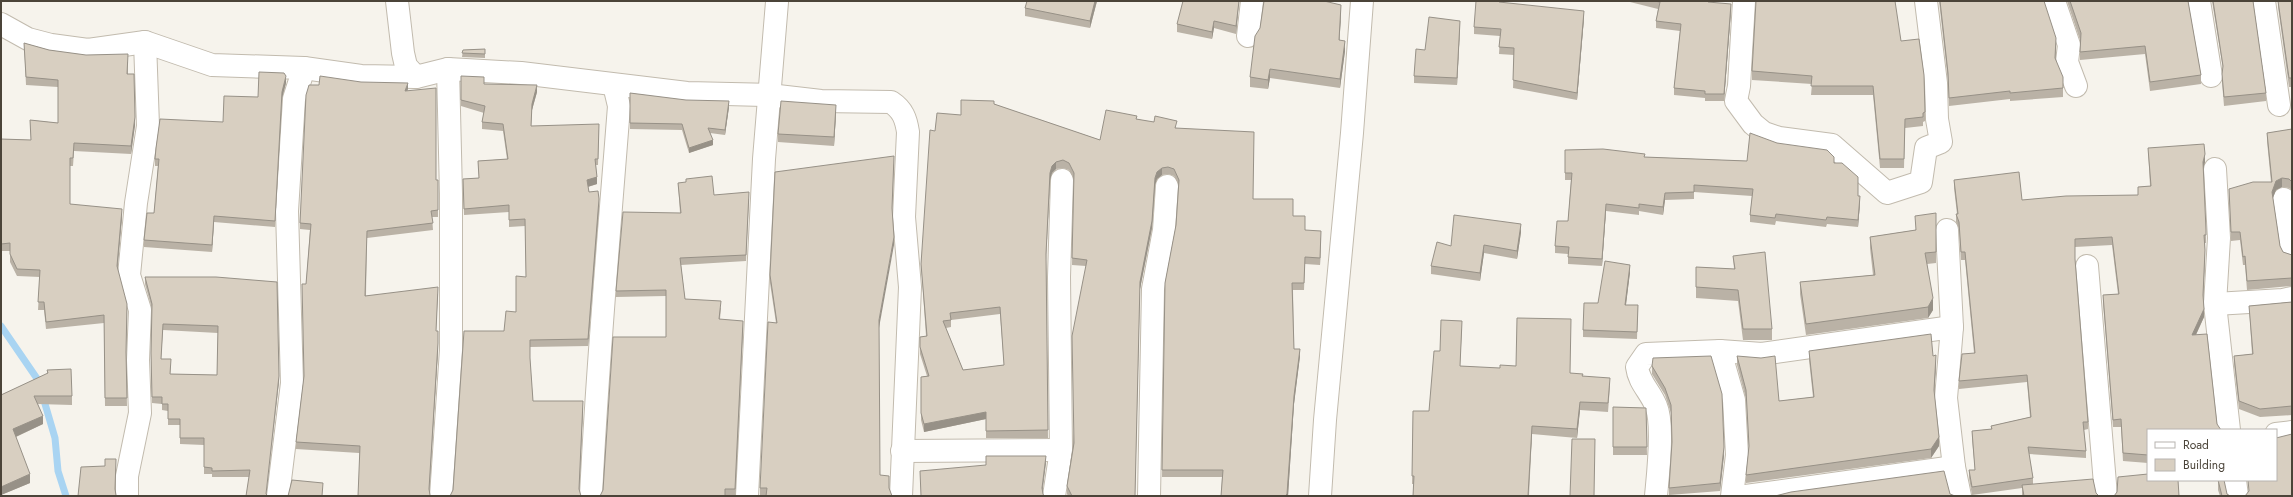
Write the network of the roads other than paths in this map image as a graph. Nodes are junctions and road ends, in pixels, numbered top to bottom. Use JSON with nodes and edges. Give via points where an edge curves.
{"nodes":[{"id":1,"x":396,"y":1,"type":"edge"},
{"id":2,"x":775,"y":1,"type":"edge"},
{"id":3,"x":1252,"y":1,"type":"edge"},
{"id":4,"x":1362,"y":1,"type":"edge"},
{"id":5,"x":1744,"y":1,"type":"edge"},
{"id":6,"x":1926,"y":1,"type":"edge"},
{"id":7,"x":2054,"y":1,"type":"edge"},
{"id":8,"x":2200,"y":1,"type":"edge"},
{"id":9,"x":2264,"y":1,"type":"edge"},
{"id":10,"x":1,"y":24,"type":"edge"},
{"id":11,"x":1248,"y":36,"type":"dead end"},
{"id":12,"x":145,"y":42,"type":"junction"},
{"id":13,"x":304,"y":68,"type":"junction"},
{"id":14,"x":448,"y":69,"type":"junction"},
{"id":15,"x":416,"y":76,"type":"junction"},
{"id":16,"x":2211,"y":76,"type":"dead end"},
{"id":17,"x":614,"y":85,"type":"junction"},
{"id":18,"x":2076,"y":86,"type":"dead end"},
{"id":19,"x":769,"y":95,"type":"junction"},
{"id":20,"x":2279,"y":105,"type":"dead end"},
{"id":21,"x":2215,"y":169,"type":"dead end"},
{"id":22,"x":1062,"y":180,"type":"dead end"},
{"id":23,"x":1166,"y":186,"type":"dead end"},
{"id":24,"x":2284,"y":199,"type":"dead end"},
{"id":25,"x":1947,"y":230,"type":"dead end"},
{"id":26,"x":2292,"y":252,"type":"edge"},
{"id":27,"x":2087,"y":266,"type":"dead end"},
{"id":28,"x":2292,"y":298,"type":"edge"},
{"id":29,"x":2215,"y":304,"type":"junction"},
{"id":30,"x":1952,"y":327,"type":"junction"},
{"id":31,"x":1720,"y":351,"type":"junction"},
{"id":32,"x":2229,"y":429,"type":"edge"},
{"id":33,"x":2292,"y":432,"type":"edge"},
{"id":34,"x":2277,"y":434,"type":"edge"},
{"id":35,"x":1061,"y":450,"type":"junction"},
{"id":36,"x":902,"y":451,"type":"junction"},
{"id":37,"x":1954,"y":467,"type":"junction"},
{"id":38,"x":2235,"y":481,"type":"edge"},
{"id":39,"x":127,"y":496,"type":"edge"},
{"id":40,"x":278,"y":496,"type":"edge"},
{"id":41,"x":441,"y":496,"type":"edge"},
{"id":42,"x":591,"y":496,"type":"edge"},
{"id":43,"x":747,"y":496,"type":"edge"},
{"id":44,"x":901,"y":496,"type":"edge"},
{"id":45,"x":1054,"y":496,"type":"edge"},
{"id":46,"x":1149,"y":496,"type":"edge"},
{"id":47,"x":1320,"y":496,"type":"edge"},
{"id":48,"x":1656,"y":496,"type":"edge"},
{"id":49,"x":1732,"y":496,"type":"edge"},
{"id":50,"x":1746,"y":496,"type":"edge"},
{"id":51,"x":1960,"y":496,"type":"edge"},
{"id":52,"x":2106,"y":496,"type":"edge"},
{"id":53,"x":2237,"y":496,"type":"edge"}],
"edges":[{"from":1,"to":15,"type":"street","via":[[402,53],[406,66]]},
{"from":2,"to":19,"type":"street"},
{"from":3,"to":11,"type":"street"},
{"from":4,"to":47,"type":"street"},
{"from":5,"to":6,"type":"street","via":[[1736,101],[1743,113],[1764,133],[1779,138],[1832,145],[1887,193],[1921,182],[1926,148],[1941,142]]},
{"from":7,"to":18,"type":"street","via":[[2068,45],[2067,62]]},
{"from":8,"to":16,"type":"street"},
{"from":9,"to":20,"type":"street"},
{"from":10,"to":12,"type":"street","via":[[28,39],[88,50]]},
{"from":12,"to":13,"type":"street","via":[[212,64]]},
{"from":12,"to":39,"type":"street","via":[[148,126],[136,202],[129,275],[140,310],[140,413],[127,476]]},
{"from":13,"to":15,"type":"street","via":[[361,76]]},
{"from":13,"to":40,"type":"street","via":[[294,99],[286,211],[292,383]]},
{"from":14,"to":15,"type":"street"},
{"from":14,"to":17,"type":"street","via":[[521,73]]},
{"from":14,"to":41,"type":"street","via":[[451,350]]},
{"from":17,"to":19,"type":"street","via":[[705,94]]},
{"from":17,"to":42,"type":"street","via":[[619,106],[599,346]]},
{"from":19,"to":36,"type":"street","via":[[822,101],[891,102],[906,119],[908,132],[904,217],[910,287]]},
{"from":19,"to":43,"type":"street"},
{"from":21,"to":29,"type":"street","via":[[2219,238]]},
{"from":22,"to":35,"type":"street","via":[[1059,277]]},
{"from":23,"to":46,"type":"street","via":[[1164,230],[1153,289]]},
{"from":24,"to":26,"type":"street"},
{"from":25,"to":30,"type":"street"},
{"from":27,"to":52,"type":"street"},
{"from":28,"to":29,"type":"street"},
{"from":29,"to":32,"type":"street"},
{"from":30,"to":31,"type":"street","via":[[1762,354]]},
{"from":30,"to":37,"type":"street","via":[[1946,398]]},
{"from":31,"to":48,"type":"street","via":[[1646,354],[1637,367],[1638,377],[1656,406],[1660,438]]},
{"from":31,"to":49,"type":"street","via":[[1734,400],[1737,455]]},
{"from":33,"to":34,"type":"street"},
{"from":35,"to":36,"type":"street"},
{"from":35,"to":45,"type":"street"},
{"from":36,"to":44,"type":"street"},
{"from":37,"to":50,"type":"street"},
{"from":37,"to":51,"type":"street"},
{"from":38,"to":53,"type":"street"}]}
